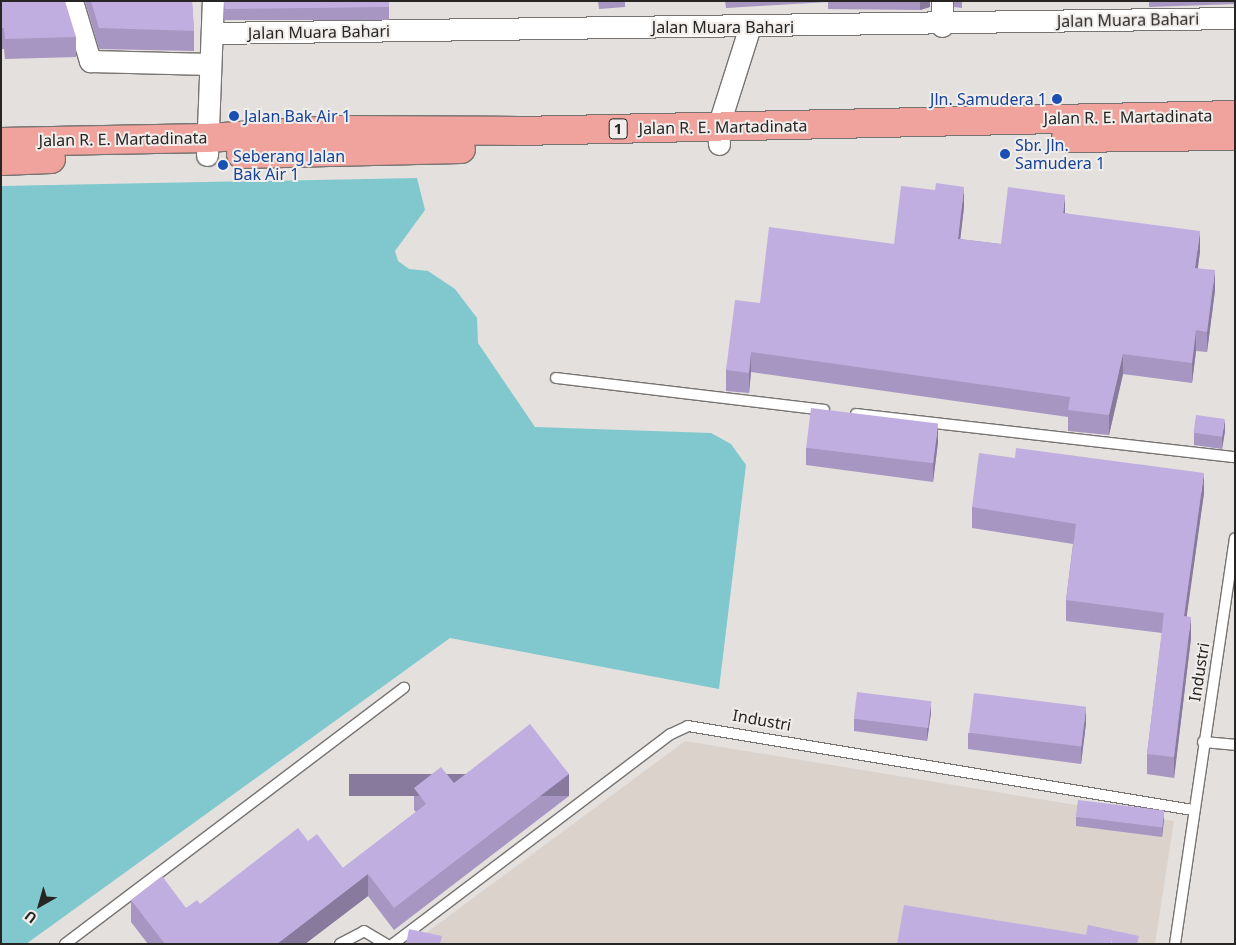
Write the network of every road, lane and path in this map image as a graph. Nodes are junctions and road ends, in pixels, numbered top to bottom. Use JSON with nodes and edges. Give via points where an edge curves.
{"nodes":[{"id":1,"x":72,"y":1,"type":"edge"},
{"id":2,"x":212,"y":1,"type":"edge"},
{"id":3,"x":942,"y":1,"type":"edge"},
{"id":4,"x":1235,"y":18,"type":"edge"},
{"id":5,"x":750,"y":26,"type":"junction"},
{"id":6,"x":942,"y":26,"type":"junction"},
{"id":7,"x":212,"y":33,"type":"junction"},
{"id":8,"x":210,"y":64,"type":"junction"},
{"id":9,"x":1235,"y":115,"type":"edge"},
{"id":10,"x":718,"y":135,"type":"junction"},
{"id":11,"x":1235,"y":136,"type":"edge"},
{"id":12,"x":1,"y":142,"type":"edge"},
{"id":13,"x":207,"y":146,"type":"junction"},
{"id":14,"x":1,"y":161,"type":"edge"},
{"id":15,"x":556,"y":378,"type":"dead end"},
{"id":16,"x":1235,"y":458,"type":"edge"},
{"id":17,"x":1235,"y":538,"type":"edge"},
{"id":18,"x":404,"y":688,"type":"dead end"},
{"id":19,"x":1203,"y":742,"type":"junction"},
{"id":20,"x":1235,"y":745,"type":"edge"},
{"id":21,"x":1192,"y":810,"type":"junction"},
{"id":22,"x":65,"y":944,"type":"edge"},
{"id":23,"x":340,"y":944,"type":"edge"},
{"id":24,"x":386,"y":944,"type":"edge"},
{"id":25,"x":392,"y":944,"type":"edge"},
{"id":26,"x":1175,"y":944,"type":"edge"}],
"edges":[{"from":1,"to":8,"type":"street","via":[[86,58],[91,62]]},
{"from":2,"to":7,"type":"street"},
{"from":3,"to":6,"type":"street"},
{"from":4,"to":6,"type":"street","name":"Jalan Muara Bahari"},
{"from":5,"to":6,"type":"street","name":"Jalan Muara Bahari"},
{"from":5,"to":7,"type":"street","name":"Jalan Muara Bahari"},
{"from":5,"to":10,"type":"street"},
{"from":7,"to":8,"type":"street"},
{"from":8,"to":13,"type":"street"},
{"from":9,"to":10,"type":"highway","name":"Jalan R. E. Martadinata","number":"1"},
{"from":10,"to":11,"type":"highway","name":"Jalan R. E. Martadinata","number":"1"},
{"from":10,"to":13,"type":"highway","name":"Jalan R. E. Martadinata","number":"1"},
{"from":12,"to":13,"type":"highway","name":"Jalan R. E. Martadinata","number":"1"},
{"from":13,"to":14,"type":"highway","name":"Jalan R. E. Martadinata","number":"1"},
{"from":15,"to":16,"type":"lane"},
{"from":17,"to":19,"type":"lane","name":"Industri"},
{"from":18,"to":22,"type":"lane"},
{"from":19,"to":20,"type":"lane"},
{"from":19,"to":21,"type":"lane","name":"Industri"},
{"from":21,"to":25,"type":"lane","name":"Industri","via":[[688,726],[670,734]]},
{"from":21,"to":26,"type":"lane","name":"Industri"},
{"from":23,"to":24,"type":"lane","via":[[364,931]]}]}
